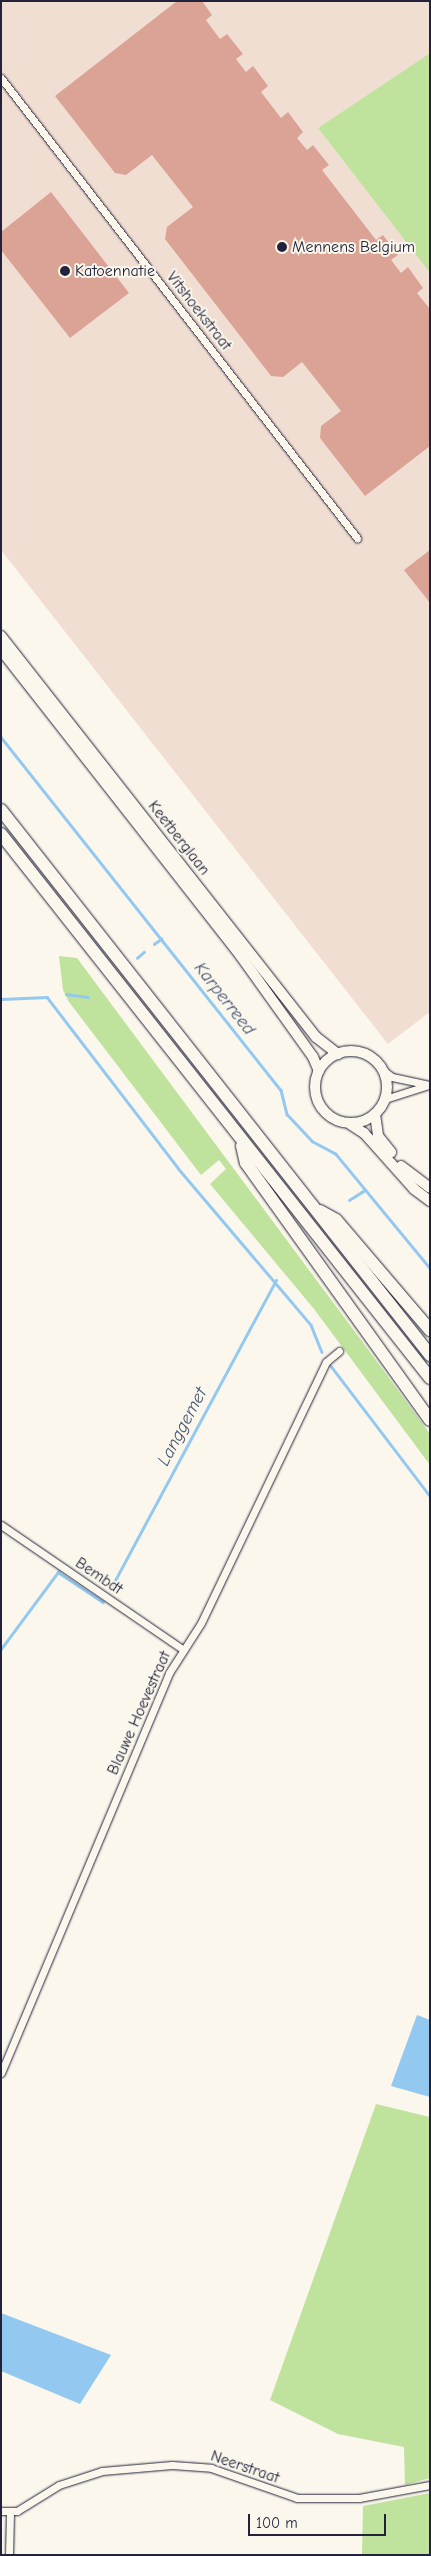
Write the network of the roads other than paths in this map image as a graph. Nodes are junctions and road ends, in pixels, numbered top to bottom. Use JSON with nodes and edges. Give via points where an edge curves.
{"nodes":[{"id":1,"x":1,"y":78,"type":"edge"},
{"id":2,"x":357,"y":538,"type":"dead end"},
{"id":3,"x":1,"y":636,"type":"edge"},
{"id":4,"x":1,"y":650,"type":"edge"},
{"id":5,"x":1,"y":810,"type":"edge"},
{"id":6,"x":1,"y":834,"type":"edge"},
{"id":7,"x":338,"y":1054,"type":"junction"},
{"id":8,"x":383,"y":1070,"type":"junction"},
{"id":9,"x":319,"y":1071,"type":"junction"},
{"id":10,"x":429,"y":1085,"type":"edge"},
{"id":11,"x":385,"y":1099,"type":"junction"},
{"id":12,"x":375,"y":1114,"type":"junction"},
{"id":13,"x":349,"y":1123,"type":"junction"},
{"id":14,"x":241,"y":1142,"type":"junction"},
{"id":15,"x":430,"y":1188,"type":"edge"},
{"id":16,"x":430,"y":1202,"type":"edge"},
{"id":17,"x":312,"y":1206,"type":"junction"},
{"id":18,"x":430,"y":1330,"type":"edge"},
{"id":19,"x":339,"y":1351,"type":"dead end"},
{"id":20,"x":430,"y":1355,"type":"edge"},
{"id":21,"x":430,"y":1378,"type":"edge"},
{"id":22,"x":430,"y":1420,"type":"edge"},
{"id":23,"x":1,"y":1524,"type":"edge"},
{"id":24,"x":182,"y":1649,"type":"junction"},
{"id":25,"x":1,"y":2073,"type":"edge"},
{"id":26,"x":430,"y":2485,"type":"edge"},
{"id":27,"x":1,"y":2511,"type":"edge"},
{"id":28,"x":10,"y":2513,"type":"junction"},
{"id":29,"x":9,"y":2555,"type":"edge"}],
"edges":[{"from":1,"to":2,"type":"street","name":"Vitshoekstraat"},
{"from":3,"to":7,"type":"main road","name":"Keetberglaan","via":[[316,1037]]},
{"from":4,"to":9,"type":"main road","name":"Keetberglaan","via":[[240,956],[313,1057]]},
{"from":5,"to":17,"type":"highway"},
{"from":6,"to":14,"type":"highway"},
{"from":7,"to":8,"type":"main road","via":[[362,1053]]},
{"from":7,"to":9,"type":"main road"},
{"from":8,"to":10,"type":"street"},
{"from":8,"to":11,"type":"main road","via":[[387,1085]]},
{"from":9,"to":13,"type":"main road","via":[[315,1089],[320,1105],[329,1116]]},
{"from":10,"to":11,"type":"street"},
{"from":11,"to":12,"type":"main road"},
{"from":12,"to":13,"type":"main road"},
{"from":12,"to":15,"type":"main road","via":[[381,1141],[406,1171]]},
{"from":13,"to":16,"type":"main road","via":[[364,1133],[414,1189]]},
{"from":14,"to":21,"type":"highway"},
{"from":14,"to":22,"type":"highway","via":[[246,1163]]},
{"from":17,"to":18,"type":"highway","via":[[336,1220]]},
{"from":17,"to":20,"type":"highway"},
{"from":19,"to":24,"type":"street","name":"Blauwe Hoevestraat","via":[[326,1362],[201,1623]]},
{"from":23,"to":24,"type":"street","name":"Bembdt"},
{"from":24,"to":25,"type":"street","name":"Blauwe Hoevestraat"},
{"from":26,"to":28,"type":"street","name":"Neerstraat","via":[[359,2498],[297,2498],[211,2468],[172,2465],[102,2471],[80,2477]]},
{"from":27,"to":28,"type":"street"},
{"from":28,"to":29,"type":"street"}]}
